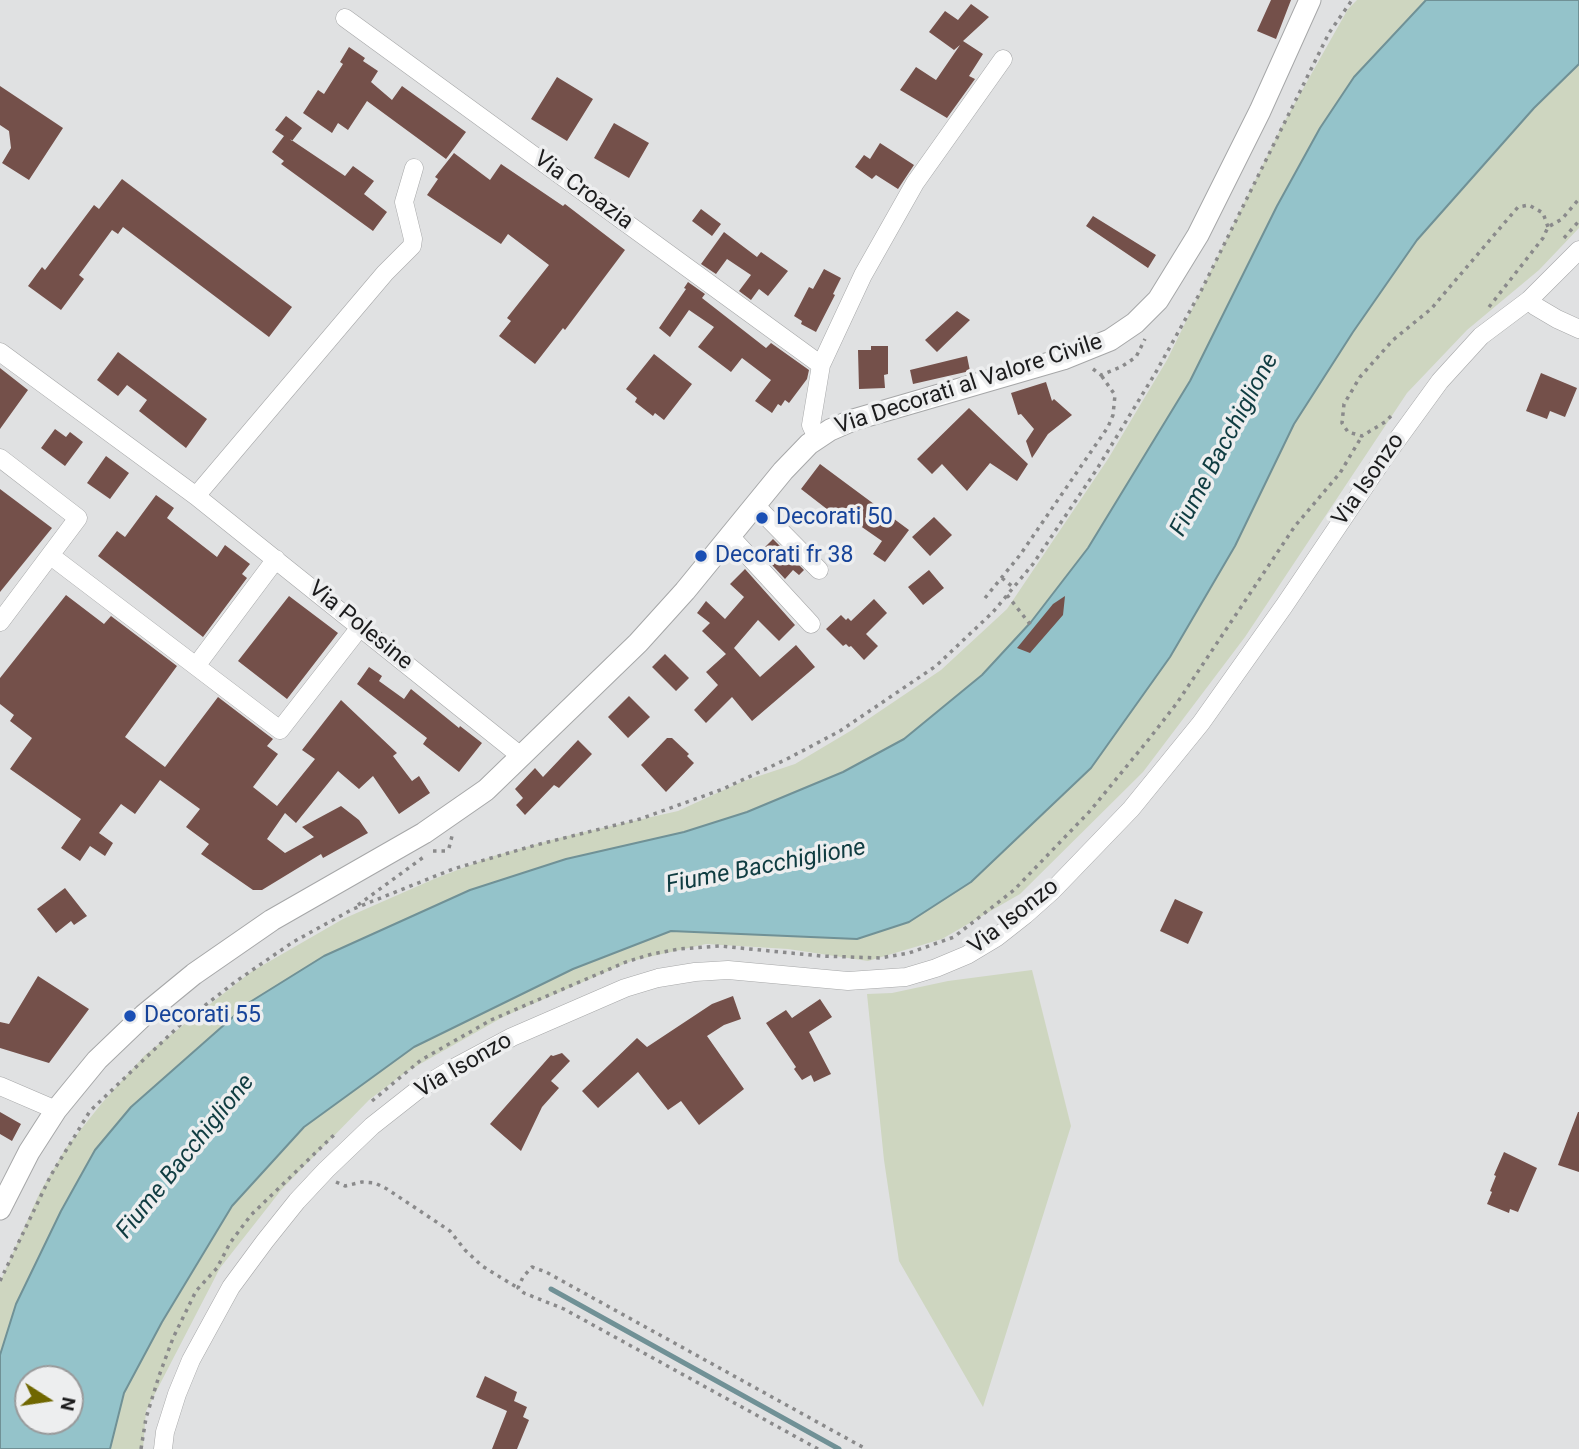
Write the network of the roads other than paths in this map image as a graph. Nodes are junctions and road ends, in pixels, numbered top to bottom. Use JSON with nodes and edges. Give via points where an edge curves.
{"nodes":[{"id":1,"x":1310,"y":0,"type":"edge"},
{"id":2,"x":345,"y":18,"type":"dead end"},
{"id":3,"x":1003,"y":59,"type":"dead end"},
{"id":4,"x":414,"y":168,"type":"dead end"},
{"id":5,"x":1579,"y":250,"type":"edge"},
{"id":6,"x":1529,"y":300,"type":"junction"},
{"id":7,"x":1579,"y":329,"type":"edge"},
{"id":8,"x":0,"y":352,"type":"edge"},
{"id":9,"x":821,"y":365,"type":"junction"},
{"id":10,"x":817,"y":438,"type":"junction"},
{"id":11,"x":0,"y":458,"type":"edge"},
{"id":12,"x":196,"y":496,"type":"junction"},
{"id":13,"x":755,"y":505,"type":"junction"},
{"id":14,"x":730,"y":536,"type":"junction"},
{"id":15,"x":51,"y":556,"type":"junction"},
{"id":16,"x":276,"y":559,"type":"junction"},
{"id":17,"x":819,"y":570,"type":"dead end"},
{"id":18,"x":0,"y":622,"type":"edge"},
{"id":19,"x":811,"y":624,"type":"dead end"},
{"id":20,"x":361,"y":626,"type":"junction"},
{"id":21,"x":196,"y":666,"type":"junction"},
{"id":22,"x":522,"y":757,"type":"junction"},
{"id":23,"x":0,"y":1086,"type":"edge"},
{"id":24,"x":56,"y":1110,"type":"junction"},
{"id":25,"x":0,"y":1209,"type":"edge"},
{"id":26,"x":163,"y":1449,"type":"edge"}],
"edges":[{"from":1,"to":10,"type":"street","name":"Via Decorati al Valore Civile","via":[[1198,236],[1158,300],[1135,323],[1110,340],[1063,359],[853,420]]},
{"from":2,"to":9,"type":"street","name":"Via Croazia"},
{"from":3,"to":9,"type":"street","via":[[894,218]]},
{"from":4,"to":12,"type":"street","via":[[404,202],[412,246]]},
{"from":5,"to":6,"type":"street","name":"Via Isonzo"},
{"from":6,"to":7,"type":"street"},
{"from":6,"to":26,"type":"street","name":"Via Isonzo","via":[[1464,352],[1418,410],[1201,723],[1157,779],[1052,891],[997,937],[967,955],[906,977],[848,981],[728,970],[658,978],[512,1037],[452,1069],[392,1110],[326,1170],[265,1241],[210,1322],[177,1394]]},
{"from":8,"to":12,"type":"street","name":"Via Polesine"},
{"from":9,"to":10,"type":"street","via":[[811,425]]},
{"from":10,"to":13,"type":"street","name":"Via Decorati al Valore Civile","via":[[797,454]]},
{"from":11,"to":15,"type":"street","via":[[78,518]]},
{"from":12,"to":16,"type":"street","name":"Via Polesine"},
{"from":13,"to":14,"type":"street","name":"Via Decorati al Valore Civile"},
{"from":13,"to":17,"type":"street"},
{"from":14,"to":19,"type":"street"},
{"from":14,"to":22,"type":"street","name":"Via Decorati al Valore Civile","via":[[638,643]]},
{"from":15,"to":18,"type":"street"},
{"from":15,"to":21,"type":"street"},
{"from":16,"to":20,"type":"street","name":"Via Polesine"},
{"from":16,"to":21,"type":"street"},
{"from":20,"to":21,"type":"street","via":[[280,730]]},
{"from":20,"to":22,"type":"street","name":"Via Polesine"},
{"from":22,"to":24,"type":"street","name":"Via Decorati al Valore Civile","via":[[447,818],[272,920],[194,974],[97,1060]]},
{"from":23,"to":24,"type":"street"},
{"from":24,"to":25,"type":"street","name":"Via Decorati al Valore Civile"}]}
